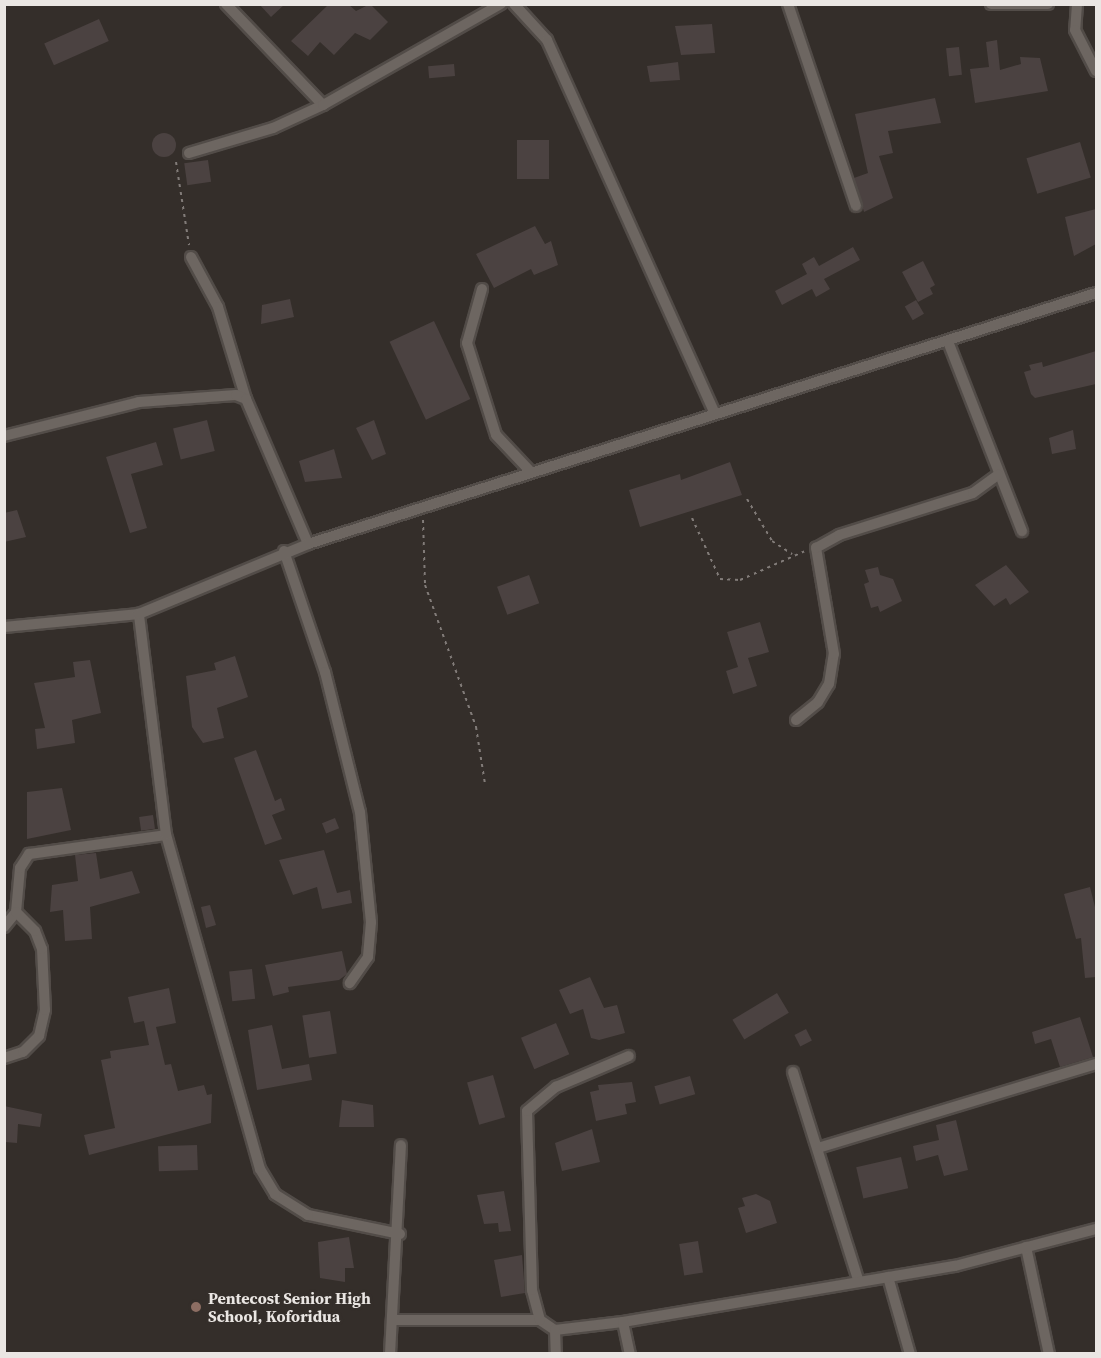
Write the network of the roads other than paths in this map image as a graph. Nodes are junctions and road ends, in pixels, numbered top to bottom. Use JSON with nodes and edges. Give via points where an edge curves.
{"nodes":[{"id":1,"x":226,"y":4,"type":"edge"},
{"id":2,"x":501,"y":4,"type":"edge"},
{"id":3,"x":514,"y":4,"type":"edge"},
{"id":4,"x":788,"y":4,"type":"edge"},
{"id":5,"x":991,"y":4,"type":"edge"},
{"id":6,"x":1048,"y":4,"type":"edge"},
{"id":7,"x":1077,"y":4,"type":"edge"},
{"id":8,"x":1096,"y":71,"type":"edge"},
{"id":9,"x":323,"y":105,"type":"junction"},
{"id":10,"x":189,"y":153,"type":"dead end"},
{"id":11,"x":856,"y":206,"type":"dead end"},
{"id":12,"x":191,"y":257,"type":"road end"},
{"id":13,"x":482,"y":289,"type":"dead end"},
{"id":14,"x":1096,"y":293,"type":"edge"},
{"id":15,"x":949,"y":344,"type":"junction"},
{"id":16,"x":246,"y":399,"type":"junction"},
{"id":17,"x":714,"y":413,"type":"junction"},
{"id":18,"x":4,"y":436,"type":"edge"},
{"id":19,"x":529,"y":470,"type":"junction"},
{"id":20,"x":998,"y":475,"type":"junction"},
{"id":21,"x":1022,"y":531,"type":"dead end"},
{"id":22,"x":308,"y":544,"type":"junction"},
{"id":23,"x":284,"y":552,"type":"junction"},
{"id":24,"x":139,"y":614,"type":"junction"},
{"id":25,"x":4,"y":627,"type":"edge"},
{"id":26,"x":796,"y":720,"type":"dead end"},
{"id":27,"x":166,"y":835,"type":"junction"},
{"id":28,"x":16,"y":912,"type":"junction"},
{"id":29,"x":4,"y":927,"type":"edge"},
{"id":30,"x":350,"y":983,"type":"dead end"},
{"id":31,"x":629,"y":1056,"type":"dead end"},
{"id":32,"x":4,"y":1058,"type":"edge"},
{"id":33,"x":1096,"y":1064,"type":"edge"},
{"id":34,"x":793,"y":1072,"type":"dead end"},
{"id":35,"x":401,"y":1145,"type":"dead end"},
{"id":36,"x":821,"y":1147,"type":"junction"},
{"id":37,"x":1096,"y":1228,"type":"edge"},
{"id":38,"x":400,"y":1234,"type":"junction"},
{"id":39,"x":1026,"y":1247,"type":"junction"},
{"id":40,"x":888,"y":1277,"type":"junction"},
{"id":41,"x":858,"y":1279,"type":"junction"},
{"id":42,"x":395,"y":1320,"type":"junction"},
{"id":43,"x":540,"y":1320,"type":"junction"},
{"id":44,"x":623,"y":1322,"type":"junction"},
{"id":45,"x":555,"y":1330,"type":"junction"},
{"id":46,"x":390,"y":1353,"type":"edge"},
{"id":47,"x":556,"y":1353,"type":"edge"},
{"id":48,"x":630,"y":1353,"type":"edge"},
{"id":49,"x":910,"y":1353,"type":"edge"},
{"id":50,"x":1048,"y":1353,"type":"edge"}],
"edges":[{"from":1,"to":9,"type":"street"},
{"from":2,"to":9,"type":"street"},
{"from":3,"to":17,"type":"street","via":[[547,40]]},
{"from":4,"to":11,"type":"street"},
{"from":5,"to":6,"type":"street"},
{"from":7,"to":8,"type":"street","via":[[1075,30]]},
{"from":9,"to":10,"type":"street","via":[[273,128]]},
{"from":12,"to":16,"type":"street","via":[[218,308]]},
{"from":13,"to":19,"type":"street","via":[[467,343],[496,435]]},
{"from":14,"to":15,"type":"street"},
{"from":15,"to":17,"type":"street"},
{"from":15,"to":20,"type":"street"},
{"from":16,"to":18,"type":"street","via":[[204,394],[139,402]]},
{"from":16,"to":22,"type":"street"},
{"from":17,"to":19,"type":"street"},
{"from":19,"to":22,"type":"street"},
{"from":20,"to":21,"type":"street"},
{"from":20,"to":26,"type":"street","via":[[972,493],[839,535],[816,548],[834,654],[829,684],[818,702]]},
{"from":22,"to":23,"type":"street"},
{"from":23,"to":24,"type":"street"},
{"from":23,"to":30,"type":"street","via":[[325,672],[360,812],[371,922],[368,957]]},
{"from":24,"to":25,"type":"street"},
{"from":24,"to":27,"type":"street"},
{"from":27,"to":28,"type":"street","via":[[29,854],[20,868]]},
{"from":27,"to":38,"type":"street","via":[[260,1169],[275,1194],[308,1215]]},
{"from":28,"to":29,"type":"street"},
{"from":28,"to":32,"type":"street","via":[[35,931],[42,949],[45,1010],[39,1036],[23,1052]]},
{"from":31,"to":43,"type":"street","via":[[556,1087],[527,1111],[532,1290]]},
{"from":33,"to":36,"type":"street"},
{"from":34,"to":36,"type":"street"},
{"from":35,"to":38,"type":"street"},
{"from":36,"to":41,"type":"street"},
{"from":37,"to":39,"type":"street"},
{"from":38,"to":42,"type":"street"},
{"from":39,"to":40,"type":"street"},
{"from":39,"to":50,"type":"street"},
{"from":40,"to":41,"type":"street"},
{"from":40,"to":49,"type":"street"},
{"from":41,"to":44,"type":"street"},
{"from":42,"to":43,"type":"street"},
{"from":42,"to":46,"type":"street"},
{"from":43,"to":45,"type":"street"},
{"from":44,"to":45,"type":"street"},
{"from":44,"to":48,"type":"street"},
{"from":45,"to":47,"type":"street"}]}
